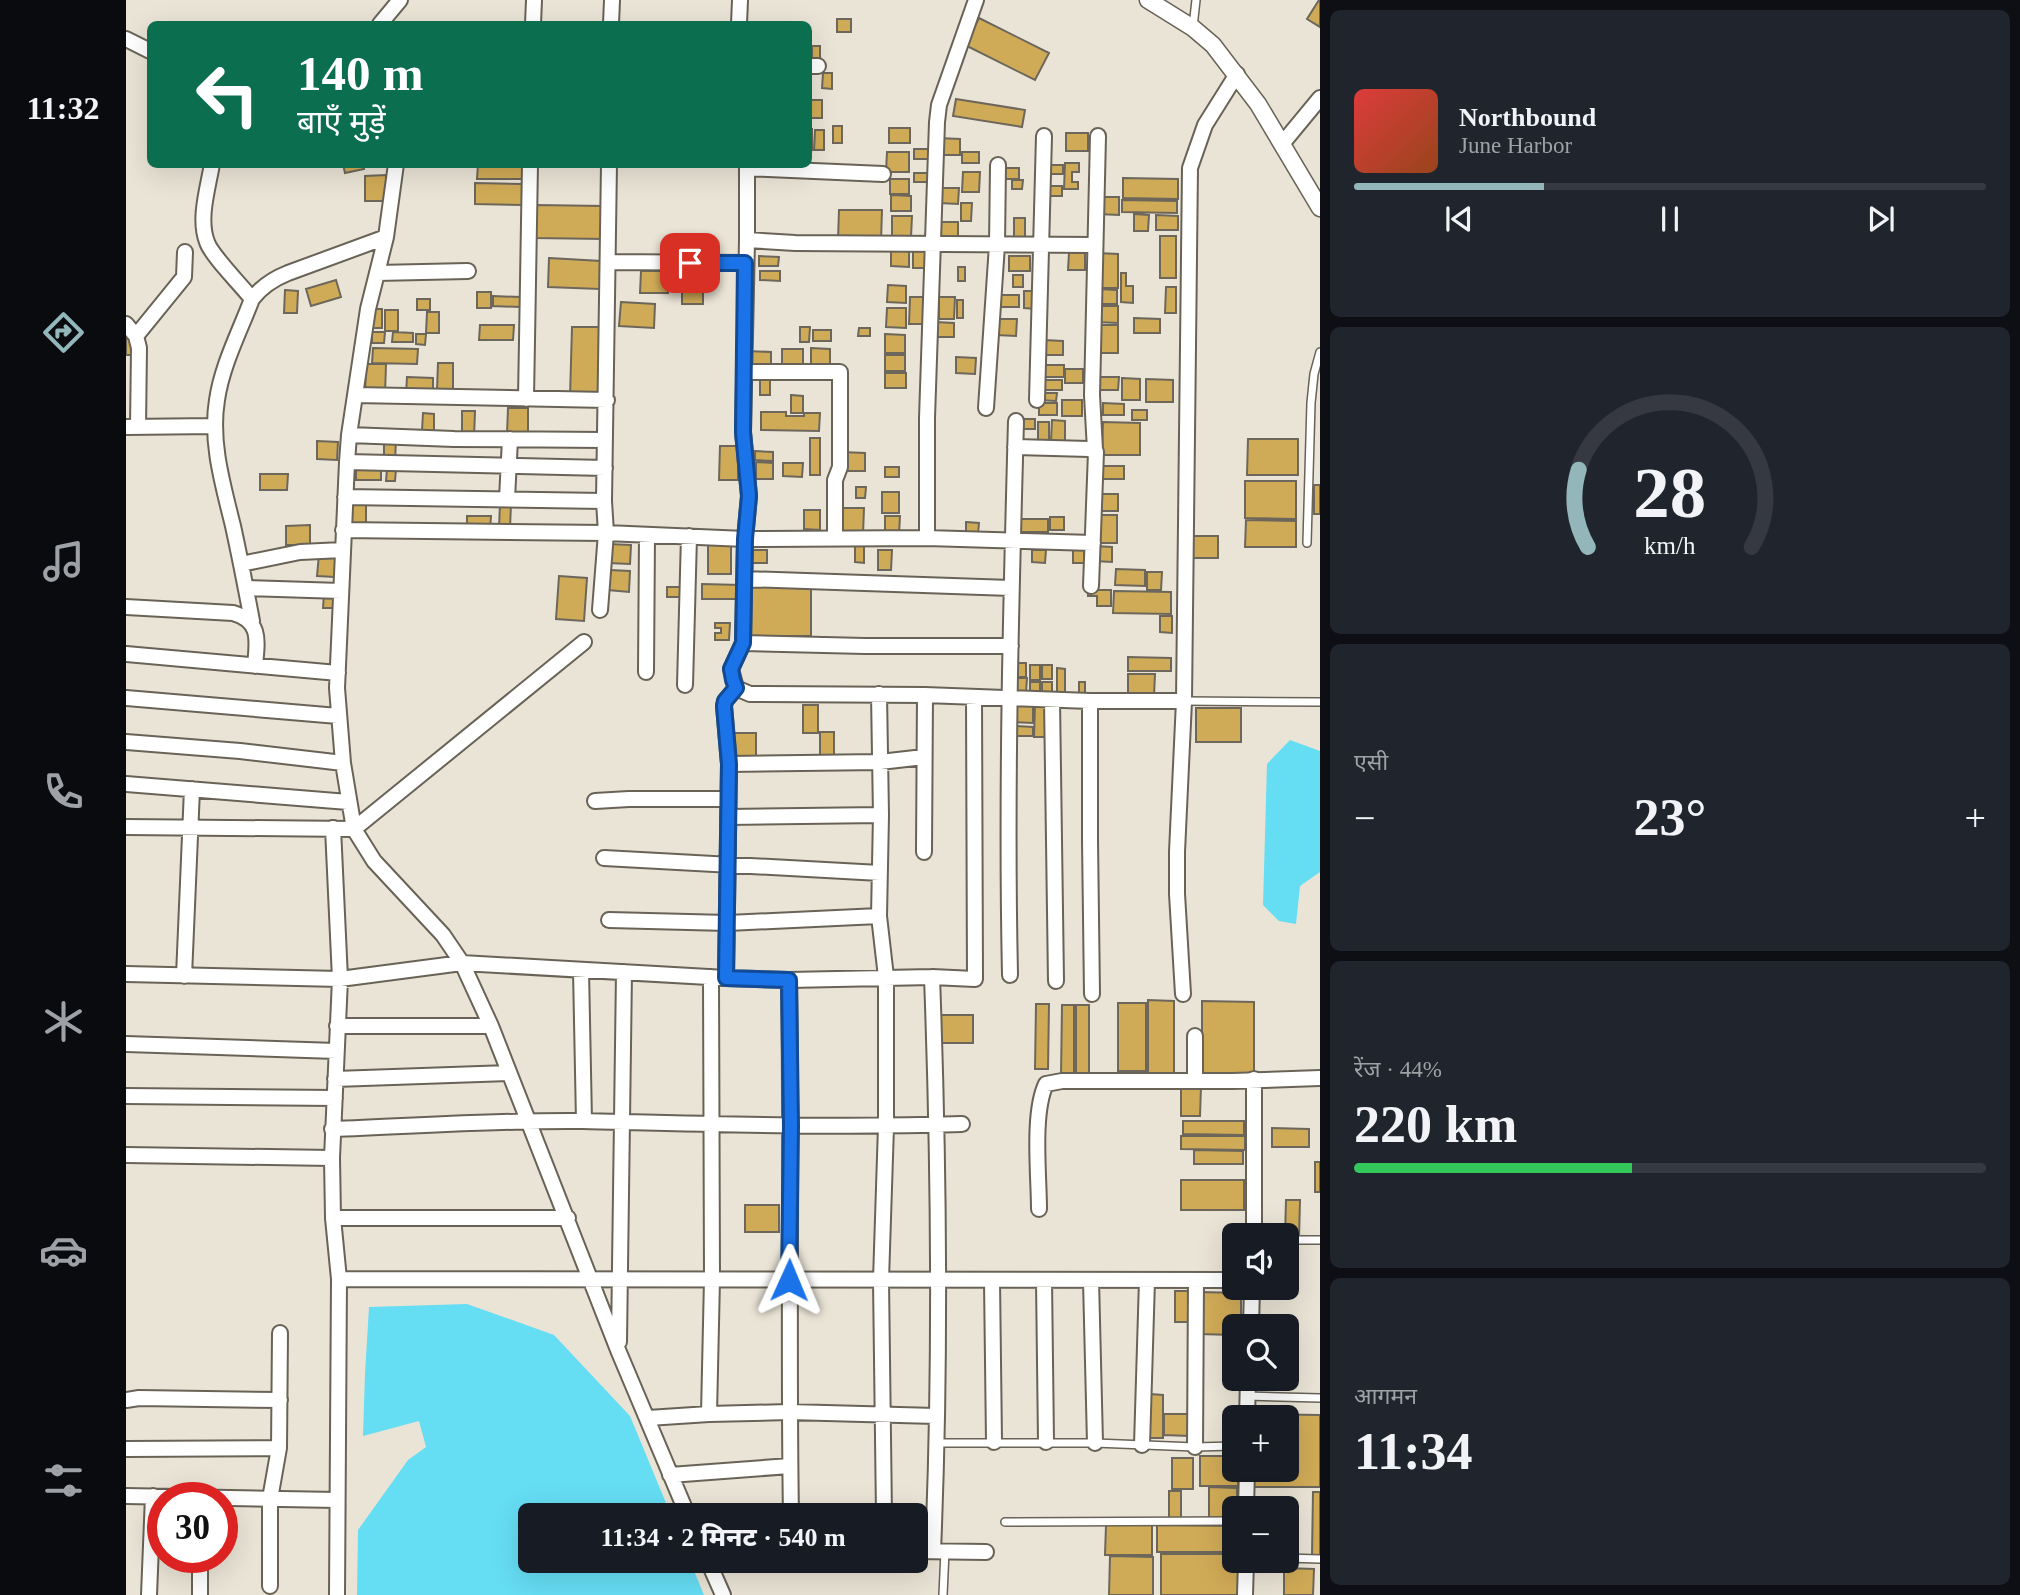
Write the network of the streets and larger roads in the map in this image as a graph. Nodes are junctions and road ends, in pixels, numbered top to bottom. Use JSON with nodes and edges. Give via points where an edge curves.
{"nodes":[{"id":1,"x":534,"y":0,"type":"edge"},
{"id":2,"x":611,"y":0,"type":"edge"},
{"id":3,"x":740,"y":0,"type":"edge"},
{"id":4,"x":976,"y":0,"type":"edge"},
{"id":5,"x":1148,"y":0,"type":"edge"},
{"id":6,"x":395,"y":2,"type":"edge"},
{"id":7,"x":382,"y":21,"type":"edge"},
{"id":8,"x":533,"y":21,"type":"edge"},
{"id":9,"x":611,"y":21,"type":"edge"},
{"id":10,"x":739,"y":21,"type":"edge"},
{"id":11,"x":126,"y":39,"type":"edge"},
{"id":12,"x":147,"y":50,"type":"edge"},
{"id":13,"x":1237,"y":74,"type":"junction"},
{"id":14,"x":1320,"y":98,"type":"edge"},
{"id":15,"x":1044,"y":136,"type":"dead end"},
{"id":16,"x":1098,"y":136,"type":"dead end"},
{"id":17,"x":1282,"y":144,"type":"junction"},
{"id":18,"x":998,"y":165,"type":"dead end"},
{"id":19,"x":211,"y":168,"type":"edge"},
{"id":20,"x":395,"y":168,"type":"edge"},
{"id":21,"x":530,"y":168,"type":"edge"},
{"id":22,"x":610,"y":168,"type":"edge"},
{"id":23,"x":747,"y":168,"type":"edge"},
{"id":24,"x":781,"y":168,"type":"edge"},
{"id":25,"x":883,"y":174,"type":"dead end"},
{"id":26,"x":1320,"y":208,"type":"edge"},
{"id":27,"x":386,"y":237,"type":"junction"},
{"id":28,"x":747,"y":240,"type":"junction"},
{"id":29,"x":933,"y":245,"type":"junction"},
{"id":30,"x":997,"y":245,"type":"junction"},
{"id":31,"x":1041,"y":245,"type":"junction"},
{"id":32,"x":1095,"y":245,"type":"junction"},
{"id":33,"x":185,"y":252,"type":"dead end"},
{"id":34,"x":608,"y":262,"type":"junction"},
{"id":35,"x":745,"y":263,"type":"junction"},
{"id":36,"x":468,"y":271,"type":"dead end"},
{"id":37,"x":377,"y":273,"type":"junction"},
{"id":38,"x":252,"y":299,"type":"junction"},
{"id":39,"x":126,"y":324,"type":"edge"},
{"id":40,"x":136,"y":336,"type":"junction"},
{"id":41,"x":744,"y":372,"type":"junction"},
{"id":42,"x":355,"y":395,"type":"junction"},
{"id":43,"x":526,"y":399,"type":"junction"},
{"id":44,"x":607,"y":400,"type":"junction"},
{"id":45,"x":1037,"y":400,"type":"dead end"},
{"id":46,"x":986,"y":408,"type":"dead end"},
{"id":47,"x":1016,"y":421,"type":"dead end"},
{"id":48,"x":214,"y":426,"type":"junction"},
{"id":49,"x":132,"y":427,"type":"edge"},
{"id":50,"x":349,"y":435,"type":"junction"},
{"id":51,"x":510,"y":439,"type":"junction"},
{"id":52,"x":605,"y":440,"type":"junction"},
{"id":53,"x":1015,"y":447,"type":"junction"},
{"id":54,"x":1095,"y":450,"type":"junction"},
{"id":55,"x":347,"y":462,"type":"junction"},
{"id":56,"x":508,"y":466,"type":"junction"},
{"id":57,"x":605,"y":468,"type":"junction"},
{"id":58,"x":345,"y":497,"type":"junction"},
{"id":59,"x":507,"y":499,"type":"junction"},
{"id":60,"x":604,"y":500,"type":"junction"},
{"id":61,"x":343,"y":530,"type":"junction"},
{"id":62,"x":606,"y":533,"type":"junction"},
{"id":63,"x":647,"y":535,"type":"junction"},
{"id":64,"x":689,"y":536,"type":"junction"},
{"id":65,"x":835,"y":538,"type":"junction"},
{"id":66,"x":927,"y":538,"type":"junction"},
{"id":67,"x":745,"y":539,"type":"junction"},
{"id":68,"x":1012,"y":540,"type":"junction"},
{"id":69,"x":1093,"y":543,"type":"junction"},
{"id":70,"x":343,"y":550,"type":"junction"},
{"id":71,"x":241,"y":564,"type":"junction"},
{"id":72,"x":744,"y":579,"type":"junction"},
{"id":73,"x":1091,"y":586,"type":"dead end"},
{"id":74,"x":246,"y":587,"type":"junction"},
{"id":75,"x":1011,"y":587,"type":"junction"},
{"id":76,"x":341,"y":591,"type":"junction"},
{"id":77,"x":126,"y":607,"type":"edge"},
{"id":78,"x":600,"y":610,"type":"dead end"},
{"id":79,"x":252,"y":621,"type":"junction"},
{"id":80,"x":583,"y":642,"type":"dead end"},
{"id":81,"x":743,"y":643,"type":"junction"},
{"id":82,"x":1010,"y":646,"type":"junction"},
{"id":83,"x":126,"y":654,"type":"edge"},
{"id":84,"x":255,"y":666,"type":"junction"},
{"id":85,"x":646,"y":672,"type":"dead end"},
{"id":86,"x":338,"y":673,"type":"junction"},
{"id":87,"x":685,"y":685,"type":"dead end"},
{"id":88,"x":736,"y":688,"type":"junction"},
{"id":89,"x":879,"y":694,"type":"junction"},
{"id":90,"x":925,"y":695,"type":"junction"},
{"id":91,"x":974,"y":697,"type":"junction"},
{"id":92,"x":126,"y":698,"type":"edge"},
{"id":93,"x":1010,"y":699,"type":"junction"},
{"id":94,"x":1052,"y":700,"type":"junction"},
{"id":95,"x":1090,"y":701,"type":"junction"},
{"id":96,"x":1184,"y":701,"type":"junction"},
{"id":97,"x":338,"y":716,"type":"junction"},
{"id":98,"x":126,"y":742,"type":"edge"},
{"id":99,"x":924,"y":757,"type":"junction"},
{"id":100,"x":880,"y":762,"type":"junction"},
{"id":101,"x":343,"y":763,"type":"junction"},
{"id":102,"x":729,"y":764,"type":"junction"},
{"id":103,"x":126,"y":784,"type":"edge"},
{"id":104,"x":192,"y":789,"type":"junction"},
{"id":105,"x":728,"y":799,"type":"junction"},
{"id":106,"x":595,"y":801,"type":"dead end"},
{"id":107,"x":348,"y":802,"type":"junction"},
{"id":108,"x":881,"y":815,"type":"junction"},
{"id":109,"x":728,"y":817,"type":"junction"},
{"id":110,"x":126,"y":827,"type":"edge"},
{"id":111,"x":190,"y":827,"type":"junction"},
{"id":112,"x":333,"y":828,"type":"junction"},
{"id":113,"x":354,"y":829,"type":"junction"},
{"id":114,"x":924,"y":852,"type":"dead end"},
{"id":115,"x":604,"y":858,"type":"dead end"},
{"id":116,"x":728,"y":865,"type":"junction"},
{"id":117,"x":880,"y":873,"type":"junction"},
{"id":118,"x":879,"y":916,"type":"junction"},
{"id":119,"x":609,"y":920,"type":"dead end"},
{"id":120,"x":728,"y":923,"type":"junction"},
{"id":121,"x":462,"y":962,"type":"junction"},
{"id":122,"x":581,"y":970,"type":"junction"},
{"id":123,"x":624,"y":972,"type":"junction"},
{"id":124,"x":126,"y":974,"type":"edge"},
{"id":125,"x":184,"y":975,"type":"junction"},
{"id":126,"x":1010,"y":975,"type":"dead end"},
{"id":127,"x":719,"y":977,"type":"junction"},
{"id":128,"x":886,"y":977,"type":"junction"},
{"id":129,"x":932,"y":977,"type":"junction"},
{"id":130,"x":340,"y":979,"type":"junction"},
{"id":131,"x":789,"y":980,"type":"junction"},
{"id":132,"x":1056,"y":981,"type":"dead end"},
{"id":133,"x":1092,"y":994,"type":"dead end"},
{"id":134,"x":1183,"y":994,"type":"dead end"},
{"id":135,"x":337,"y":1026,"type":"junction"},
{"id":136,"x":491,"y":1026,"type":"junction"},
{"id":137,"x":1195,"y":1036,"type":"dead end"},
{"id":138,"x":126,"y":1044,"type":"edge"},
{"id":139,"x":337,"y":1051,"type":"junction"},
{"id":140,"x":509,"y":1073,"type":"junction"},
{"id":141,"x":1320,"y":1078,"type":"edge"},
{"id":142,"x":335,"y":1079,"type":"junction"},
{"id":143,"x":1254,"y":1079,"type":"junction"},
{"id":144,"x":1195,"y":1081,"type":"junction"},
{"id":145,"x":126,"y":1096,"type":"edge"},
{"id":146,"x":335,"y":1098,"type":"junction"},
{"id":147,"x":583,"y":1121,"type":"junction"},
{"id":148,"x":530,"y":1122,"type":"junction"},
{"id":149,"x":621,"y":1123,"type":"junction"},
{"id":150,"x":962,"y":1124,"type":"dead end"},
{"id":151,"x":711,"y":1125,"type":"junction"},
{"id":152,"x":937,"y":1125,"type":"junction"},
{"id":153,"x":791,"y":1126,"type":"junction"},
{"id":154,"x":886,"y":1126,"type":"junction"},
{"id":155,"x":332,"y":1129,"type":"junction"},
{"id":156,"x":126,"y":1155,"type":"edge"},
{"id":157,"x":332,"y":1158,"type":"junction"},
{"id":158,"x":1039,"y":1209,"type":"dead end"},
{"id":159,"x":333,"y":1218,"type":"junction"},
{"id":160,"x":568,"y":1218,"type":"junction"},
{"id":161,"x":1254,"y":1223,"type":"edge"},
{"id":162,"x":339,"y":1279,"type":"junction"},
{"id":163,"x":712,"y":1279,"type":"junction"},
{"id":164,"x":592,"y":1280,"type":"junction"},
{"id":165,"x":619,"y":1280,"type":"junction"},
{"id":166,"x":789,"y":1280,"type":"junction"},
{"id":167,"x":881,"y":1280,"type":"junction"},
{"id":168,"x":938,"y":1280,"type":"junction"},
{"id":169,"x":992,"y":1280,"type":"junction"},
{"id":170,"x":1044,"y":1280,"type":"junction"},
{"id":171,"x":1091,"y":1280,"type":"junction"},
{"id":172,"x":1147,"y":1280,"type":"junction"},
{"id":173,"x":1196,"y":1280,"type":"junction"},
{"id":174,"x":1222,"y":1280,"type":"edge"},
{"id":175,"x":280,"y":1333,"type":"dead end"},
{"id":176,"x":618,"y":1350,"type":"junction"},
{"id":177,"x":126,"y":1400,"type":"edge"},
{"id":178,"x":280,"y":1400,"type":"junction"},
{"id":179,"x":789,"y":1412,"type":"junction"},
{"id":180,"x":709,"y":1414,"type":"junction"},
{"id":181,"x":884,"y":1415,"type":"junction"},
{"id":182,"x":936,"y":1416,"type":"junction"},
{"id":183,"x":648,"y":1418,"type":"junction"},
{"id":184,"x":994,"y":1441,"type":"road end"},
{"id":185,"x":1046,"y":1442,"type":"road end"},
{"id":186,"x":1095,"y":1443,"type":"road end"},
{"id":187,"x":1142,"y":1446,"type":"road end"},
{"id":188,"x":1195,"y":1447,"type":"road end"},
{"id":189,"x":279,"y":1448,"type":"junction"},
{"id":190,"x":126,"y":1449,"type":"edge"},
{"id":191,"x":790,"y":1466,"type":"junction"},
{"id":192,"x":670,"y":1475,"type":"junction"},
{"id":193,"x":126,"y":1496,"type":"edge"},
{"id":194,"x":147,"y":1496,"type":"edge"},
{"id":195,"x":238,"y":1499,"type":"edge"},
{"id":196,"x":270,"y":1499,"type":"junction"},
{"id":197,"x":337,"y":1500,"type":"junction"},
{"id":198,"x":682,"y":1503,"type":"edge"},
{"id":199,"x":791,"y":1503,"type":"edge"},
{"id":200,"x":884,"y":1503,"type":"edge"},
{"id":201,"x":928,"y":1551,"type":"edge"},
{"id":202,"x":939,"y":1551,"type":"junction"},
{"id":203,"x":986,"y":1552,"type":"dead end"},
{"id":204,"x":150,"y":1573,"type":"edge"},
{"id":205,"x":200,"y":1573,"type":"edge"},
{"id":206,"x":713,"y":1573,"type":"edge"},
{"id":207,"x":1246,"y":1573,"type":"edge"},
{"id":208,"x":270,"y":1586,"type":"dead end"},
{"id":209,"x":149,"y":1595,"type":"edge"},
{"id":210,"x":200,"y":1595,"type":"edge"},
{"id":211,"x":337,"y":1595,"type":"edge"},
{"id":212,"x":723,"y":1595,"type":"edge"},
{"id":213,"x":1245,"y":1595,"type":"edge"}],
"edges":[{"from":1,"to":8,"type":"street"},
{"from":2,"to":9,"type":"street"},
{"from":3,"to":10,"type":"street"},
{"from":4,"to":29,"type":"street","via":[[939,105]]},
{"from":5,"to":13,"type":"street","via":[[1193,28]]},
{"from":6,"to":7,"type":"street"},
{"from":11,"to":12,"type":"street"},
{"from":13,"to":17,"type":"street"},
{"from":13,"to":96,"type":"street","via":[[1205,125],[1190,168]]},
{"from":14,"to":17,"type":"street"},
{"from":15,"to":31,"type":"street"},
{"from":16,"to":32,"type":"street"},
{"from":17,"to":26,"type":"street"},
{"from":18,"to":30,"type":"street"},
{"from":19,"to":38,"type":"street","via":[[204,234],[208,246]]},
{"from":20,"to":27,"type":"street"},
{"from":21,"to":43,"type":"street"},
{"from":22,"to":34,"type":"street"},
{"from":23,"to":28,"type":"street"},
{"from":24,"to":25,"type":"street"},
{"from":27,"to":37,"type":"street"},
{"from":27,"to":38,"type":"street","via":[[288,273]]},
{"from":28,"to":29,"type":"street"},
{"from":28,"to":35,"type":"street"},
{"from":29,"to":30,"type":"street"},
{"from":29,"to":66,"type":"street"},
{"from":30,"to":31,"type":"street"},
{"from":30,"to":46,"type":"street"},
{"from":31,"to":32,"type":"street"},
{"from":31,"to":45,"type":"street"},
{"from":32,"to":54,"type":"street"},
{"from":33,"to":40,"type":"street","via":[[184,277]]},
{"from":34,"to":35,"type":"street"},
{"from":34,"to":44,"type":"street"},
{"from":35,"to":41,"type":"street"},
{"from":36,"to":37,"type":"street"},
{"from":37,"to":42,"type":"street"},
{"from":38,"to":48,"type":"street","via":[[223,376]]},
{"from":39,"to":40,"type":"street"},
{"from":40,"to":49,"type":"street","via":[[139,360]]},
{"from":41,"to":65,"type":"street","via":[[840,372]]},
{"from":41,"to":67,"type":"street","via":[[749,496]]},
{"from":42,"to":43,"type":"street"},
{"from":42,"to":50,"type":"street"},
{"from":43,"to":44,"type":"street"},
{"from":44,"to":52,"type":"street"},
{"from":47,"to":53,"type":"street"},
{"from":48,"to":49,"type":"street"},
{"from":48,"to":71,"type":"street"},
{"from":50,"to":51,"type":"street"},
{"from":50,"to":55,"type":"street"},
{"from":51,"to":52,"type":"street"},
{"from":51,"to":56,"type":"street"},
{"from":52,"to":57,"type":"street"},
{"from":53,"to":54,"type":"street"},
{"from":53,"to":68,"type":"street"},
{"from":54,"to":69,"type":"street"},
{"from":55,"to":56,"type":"street"},
{"from":55,"to":58,"type":"street"},
{"from":56,"to":57,"type":"street"},
{"from":56,"to":59,"type":"street"},
{"from":57,"to":60,"type":"street"},
{"from":58,"to":59,"type":"street"},
{"from":58,"to":61,"type":"street"},
{"from":59,"to":60,"type":"street"},
{"from":60,"to":62,"type":"street"},
{"from":61,"to":62,"type":"street"},
{"from":61,"to":70,"type":"street"},
{"from":62,"to":63,"type":"street"},
{"from":62,"to":78,"type":"street"},
{"from":63,"to":64,"type":"street"},
{"from":63,"to":85,"type":"street"},
{"from":64,"to":67,"type":"street"},
{"from":64,"to":87,"type":"street"},
{"from":65,"to":66,"type":"street"},
{"from":65,"to":67,"type":"street"},
{"from":66,"to":68,"type":"street"},
{"from":67,"to":72,"type":"street"},
{"from":68,"to":69,"type":"street"},
{"from":68,"to":75,"type":"street"},
{"from":69,"to":73,"type":"street"},
{"from":70,"to":71,"type":"street","via":[[300,552]]},
{"from":70,"to":76,"type":"street"},
{"from":71,"to":74,"type":"street"},
{"from":72,"to":75,"type":"street"},
{"from":72,"to":81,"type":"street"},
{"from":74,"to":76,"type":"street"},
{"from":74,"to":79,"type":"street"},
{"from":75,"to":82,"type":"street"},
{"from":76,"to":86,"type":"street"},
{"from":77,"to":79,"type":"street","via":[[233,613]]},
{"from":79,"to":84,"type":"street"},
{"from":80,"to":113,"type":"street"},
{"from":81,"to":82,"type":"street"},
{"from":81,"to":88,"type":"street","via":[[731,669]]},
{"from":82,"to":93,"type":"street"},
{"from":83,"to":84,"type":"street"},
{"from":84,"to":86,"type":"street"},
{"from":86,"to":97,"type":"street"},
{"from":88,"to":89,"type":"street","via":[[750,694]]},
{"from":88,"to":102,"type":"street","via":[[724,706]]},
{"from":89,"to":90,"type":"street"},
{"from":89,"to":100,"type":"street"},
{"from":90,"to":91,"type":"street"},
{"from":90,"to":99,"type":"street"},
{"from":91,"to":93,"type":"street"},
{"from":91,"to":129,"type":"street","via":[[975,979]]},
{"from":92,"to":97,"type":"street"},
{"from":93,"to":94,"type":"street"},
{"from":93,"to":126,"type":"street"},
{"from":94,"to":95,"type":"street"},
{"from":94,"to":132,"type":"street"},
{"from":95,"to":96,"type":"street"},
{"from":95,"to":133,"type":"street"},
{"from":96,"to":134,"type":"street","via":[[1177,852]]},
{"from":97,"to":101,"type":"street"},
{"from":98,"to":101,"type":"street"},
{"from":99,"to":100,"type":"street"},
{"from":99,"to":114,"type":"street"},
{"from":100,"to":102,"type":"street"},
{"from":100,"to":108,"type":"street"},
{"from":101,"to":107,"type":"street"},
{"from":102,"to":105,"type":"street"},
{"from":103,"to":104,"type":"street"},
{"from":104,"to":107,"type":"street"},
{"from":104,"to":111,"type":"street"},
{"from":105,"to":106,"type":"street"},
{"from":105,"to":109,"type":"street"},
{"from":107,"to":113,"type":"street"},
{"from":108,"to":109,"type":"street"},
{"from":108,"to":117,"type":"street"},
{"from":109,"to":116,"type":"street"},
{"from":110,"to":111,"type":"street"},
{"from":111,"to":112,"type":"street"},
{"from":111,"to":125,"type":"street"},
{"from":112,"to":113,"type":"street"},
{"from":112,"to":130,"type":"street"},
{"from":113,"to":121,"type":"street","via":[[374,861]]},
{"from":115,"to":116,"type":"street"},
{"from":116,"to":117,"type":"street"},
{"from":116,"to":120,"type":"street"},
{"from":117,"to":118,"type":"street"},
{"from":118,"to":120,"type":"street"},
{"from":118,"to":128,"type":"street"},
{"from":119,"to":120,"type":"street"},
{"from":120,"to":127,"type":"street"},
{"from":121,"to":122,"type":"street"},
{"from":121,"to":130,"type":"street"},
{"from":121,"to":136,"type":"street"},
{"from":122,"to":123,"type":"street"},
{"from":122,"to":147,"type":"street"},
{"from":123,"to":127,"type":"street"},
{"from":123,"to":149,"type":"street"},
{"from":124,"to":125,"type":"street"},
{"from":125,"to":130,"type":"street"},
{"from":127,"to":131,"type":"street"},
{"from":127,"to":151,"type":"street"},
{"from":128,"to":129,"type":"street"},
{"from":128,"to":131,"type":"street"},
{"from":128,"to":154,"type":"street"},
{"from":129,"to":152,"type":"street"},
{"from":130,"to":135,"type":"street"},
{"from":131,"to":153,"type":"street"},
{"from":135,"to":136,"type":"street"},
{"from":135,"to":139,"type":"street"},
{"from":136,"to":140,"type":"street"},
{"from":137,"to":144,"type":"street"},
{"from":138,"to":139,"type":"street"},
{"from":139,"to":142,"type":"street"},
{"from":140,"to":142,"type":"street"},
{"from":140,"to":148,"type":"street"},
{"from":141,"to":143,"type":"street"},
{"from":142,"to":146,"type":"street"},
{"from":143,"to":144,"type":"street"},
{"from":143,"to":161,"type":"street"},
{"from":144,"to":158,"type":"street","via":[[1046,1084],[1038,1123]]},
{"from":145,"to":146,"type":"street"},
{"from":146,"to":155,"type":"street"},
{"from":147,"to":148,"type":"street"},
{"from":147,"to":149,"type":"street"},
{"from":148,"to":155,"type":"street"},
{"from":148,"to":160,"type":"street"},
{"from":149,"to":151,"type":"street"},
{"from":149,"to":165,"type":"street"},
{"from":150,"to":152,"type":"street"},
{"from":151,"to":153,"type":"street"},
{"from":151,"to":163,"type":"street"},
{"from":152,"to":154,"type":"street"},
{"from":152,"to":168,"type":"street"},
{"from":153,"to":154,"type":"street"},
{"from":153,"to":166,"type":"street"},
{"from":154,"to":167,"type":"street"},
{"from":155,"to":157,"type":"street"},
{"from":156,"to":157,"type":"street"},
{"from":157,"to":159,"type":"street"},
{"from":159,"to":160,"type":"street"},
{"from":159,"to":162,"type":"street"},
{"from":160,"to":164,"type":"street"},
{"from":162,"to":164,"type":"street"},
{"from":162,"to":197,"type":"street"},
{"from":163,"to":165,"type":"street"},
{"from":163,"to":166,"type":"street"},
{"from":163,"to":180,"type":"street"},
{"from":164,"to":165,"type":"street"},
{"from":164,"to":176,"type":"street"},
{"from":165,"to":176,"type":"street"},
{"from":166,"to":167,"type":"street"},
{"from":166,"to":179,"type":"street"},
{"from":167,"to":168,"type":"street"},
{"from":167,"to":181,"type":"street"},
{"from":168,"to":169,"type":"street"},
{"from":168,"to":182,"type":"street"},
{"from":169,"to":170,"type":"street"},
{"from":169,"to":184,"type":"street"},
{"from":170,"to":171,"type":"street"},
{"from":170,"to":185,"type":"street"},
{"from":171,"to":172,"type":"street"},
{"from":171,"to":186,"type":"street"},
{"from":172,"to":173,"type":"street"},
{"from":172,"to":187,"type":"street"},
{"from":173,"to":174,"type":"street"},
{"from":173,"to":188,"type":"street"},
{"from":175,"to":178,"type":"street"},
{"from":176,"to":183,"type":"street"},
{"from":177,"to":178,"type":"street"},
{"from":178,"to":189,"type":"street"},
{"from":179,"to":180,"type":"street"},
{"from":179,"to":181,"type":"street"},
{"from":179,"to":191,"type":"street"},
{"from":180,"to":183,"type":"street"},
{"from":181,"to":182,"type":"street"},
{"from":181,"to":200,"type":"street"},
{"from":182,"to":202,"type":"street"},
{"from":183,"to":192,"type":"street"},
{"from":189,"to":190,"type":"street"},
{"from":189,"to":196,"type":"street"},
{"from":191,"to":192,"type":"street"},
{"from":191,"to":199,"type":"street"},
{"from":192,"to":198,"type":"street"},
{"from":193,"to":194,"type":"street"},
{"from":195,"to":196,"type":"street"},
{"from":196,"to":197,"type":"street"},
{"from":196,"to":208,"type":"street"},
{"from":197,"to":211,"type":"street"},
{"from":201,"to":202,"type":"street"},
{"from":202,"to":203,"type":"street"},
{"from":204,"to":209,"type":"street"},
{"from":205,"to":210,"type":"street"},
{"from":206,"to":212,"type":"street"},
{"from":207,"to":213,"type":"street"}]}
